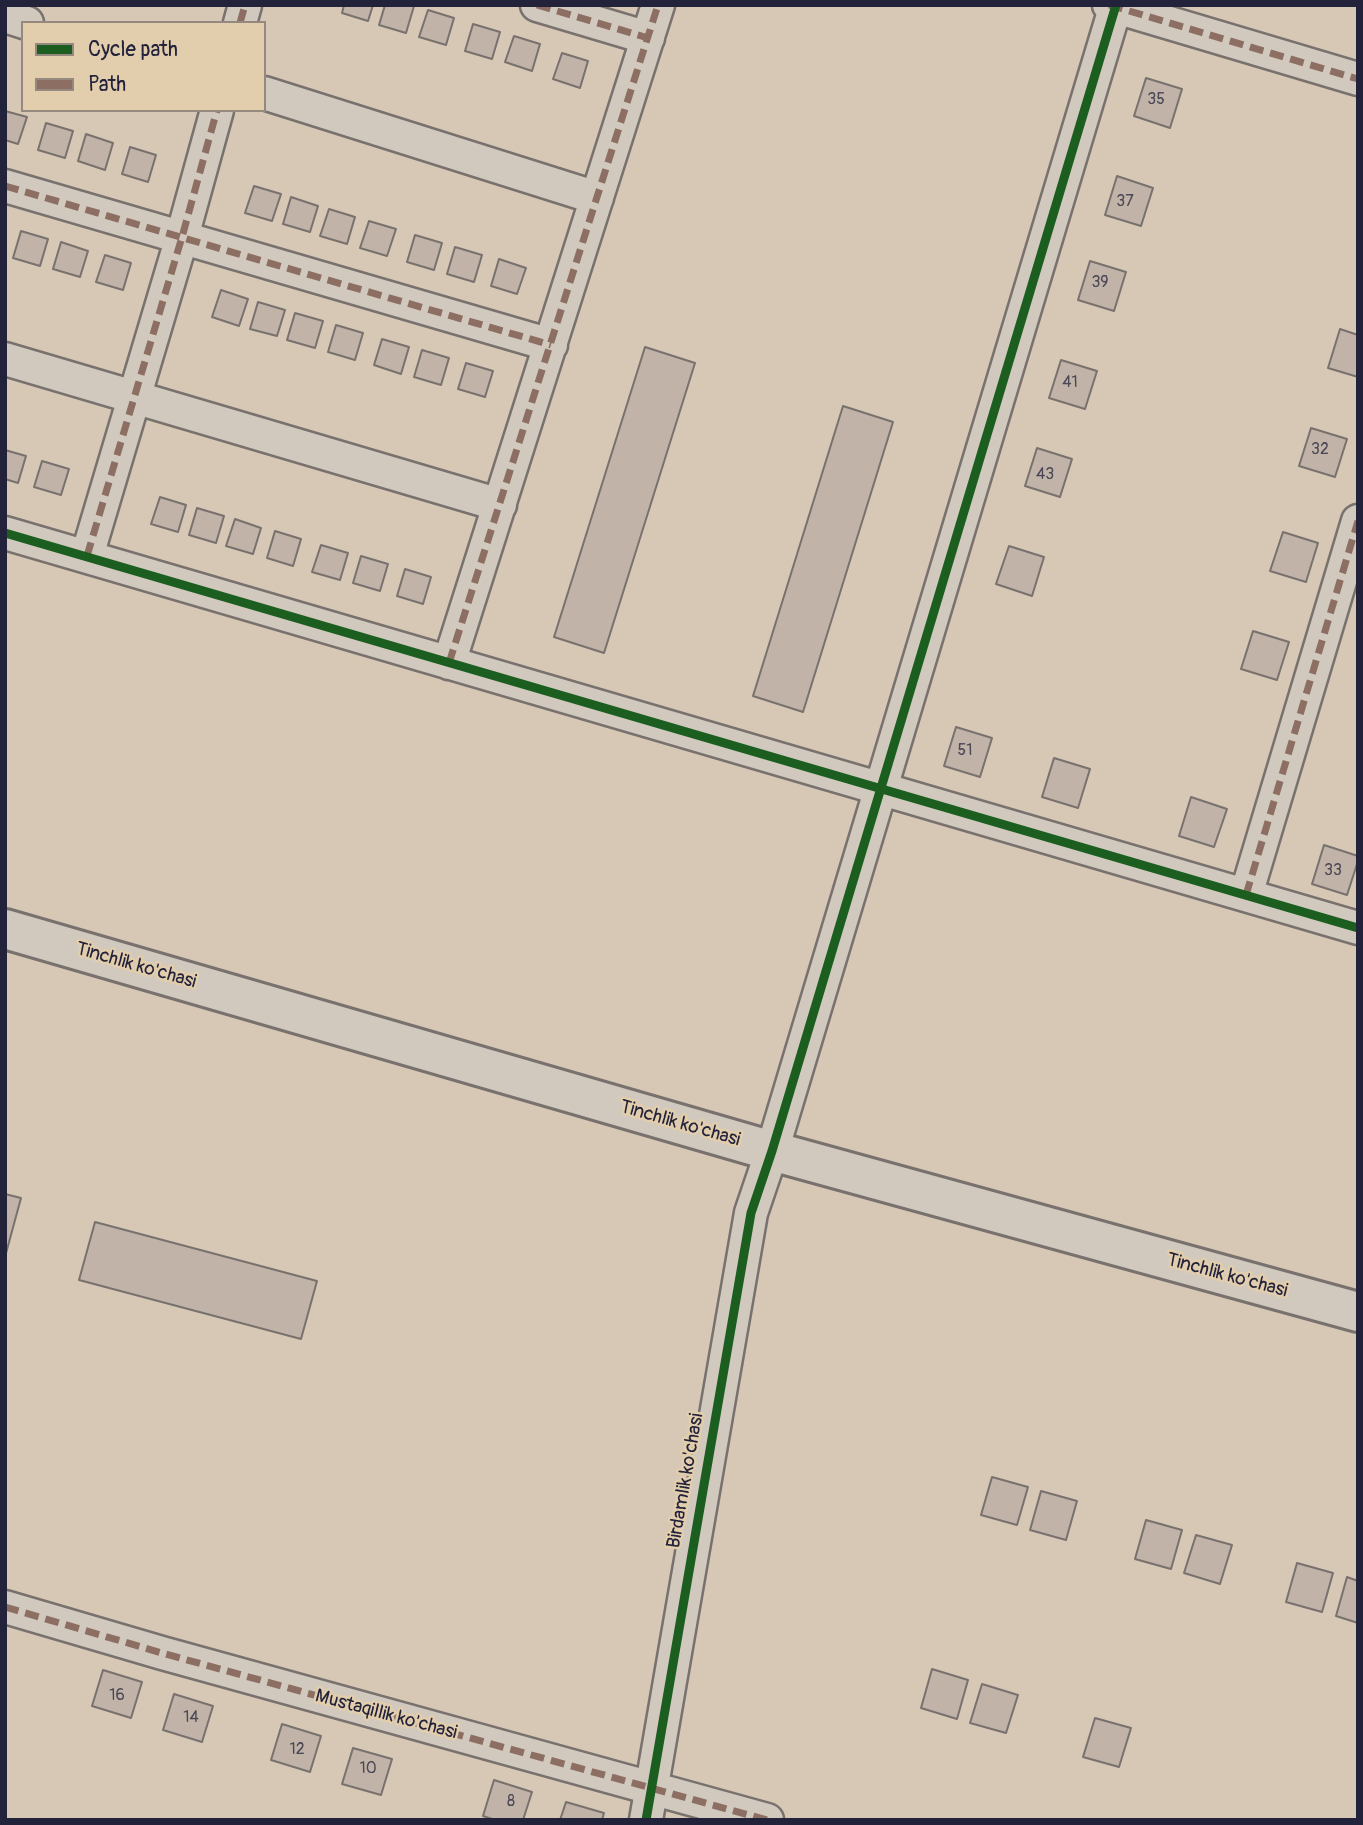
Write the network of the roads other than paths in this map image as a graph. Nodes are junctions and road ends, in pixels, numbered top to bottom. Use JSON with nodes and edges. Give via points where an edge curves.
{"nodes":[{"id":1,"x":537,"y":5,"type":"edge"},
{"id":2,"x":659,"y":5,"type":"edge"},
{"id":3,"x":1114,"y":6,"type":"edge"},
{"id":4,"x":648,"y":38,"type":"junction"},
{"id":5,"x":1358,"y":79,"type":"edge"},
{"id":6,"x":266,"y":94,"type":"edge"},
{"id":7,"x":216,"y":112,"type":"edge"},
{"id":8,"x":5,"y":186,"type":"edge"},
{"id":9,"x":597,"y":198,"type":"junction"},
{"id":10,"x":182,"y":237,"type":"junction"},
{"id":11,"x":551,"y":345,"type":"junction"},
{"id":12,"x":5,"y":359,"type":"edge"},
{"id":13,"x":135,"y":397,"type":"junction"},
{"id":14,"x":500,"y":505,"type":"junction"},
{"id":15,"x":1358,"y":521,"type":"edge"},
{"id":16,"x":5,"y":533,"type":"edge"},
{"id":17,"x":87,"y":556,"type":"junction"},
{"id":18,"x":449,"y":663,"type":"junction"},
{"id":19,"x":880,"y":789,"type":"junction"},
{"id":20,"x":1246,"y":895,"type":"junction"},
{"id":21,"x":1358,"y":928,"type":"edge"},
{"id":22,"x":5,"y":929,"type":"edge"},
{"id":23,"x":772,"y":1151,"type":"junction"},
{"id":24,"x":1358,"y":1312,"type":"edge"},
{"id":25,"x":5,"y":1607,"type":"edge"},
{"id":26,"x":652,"y":1788,"type":"junction"},
{"id":27,"x":646,"y":1820,"type":"edge"},
{"id":28,"x":766,"y":1820,"type":"edge"}],
"edges":[{"from":1,"to":4,"type":"street"},
{"from":2,"to":4,"type":"street"},
{"from":3,"to":5,"type":"street"},
{"from":3,"to":19,"type":"street","name":"Birdamlik ko'chasi"},
{"from":4,"to":9,"type":"street"},
{"from":6,"to":9,"type":"street"},
{"from":7,"to":10,"type":"street"},
{"from":8,"to":10,"type":"street"},
{"from":9,"to":11,"type":"street"},
{"from":10,"to":11,"type":"street"},
{"from":10,"to":13,"type":"street"},
{"from":11,"to":14,"type":"street"},
{"from":12,"to":13,"type":"street"},
{"from":13,"to":14,"type":"street"},
{"from":13,"to":17,"type":"street"},
{"from":14,"to":18,"type":"street"},
{"from":15,"to":20,"type":"street"},
{"from":16,"to":17,"type":"street"},
{"from":17,"to":18,"type":"street"},
{"from":18,"to":19,"type":"street"},
{"from":19,"to":20,"type":"street"},
{"from":19,"to":23,"type":"street","name":"Birdamlik ko'chasi"},
{"from":20,"to":21,"type":"street"},
{"from":22,"to":23,"type":"main road","name":"Tinchlik ko'chasi"},
{"from":23,"to":24,"type":"main road","name":"Tinchlik ko'chasi"},
{"from":23,"to":26,"type":"street","name":"Birdamlik ko'chasi","via":[[751,1213]]},
{"from":25,"to":26,"type":"street","name":"Mustaqillik ko'chasi"},
{"from":26,"to":27,"type":"street","name":"Birdamlik ko'chasi"},
{"from":26,"to":28,"type":"street","name":"Mustaqillik ko'chasi"}]}
